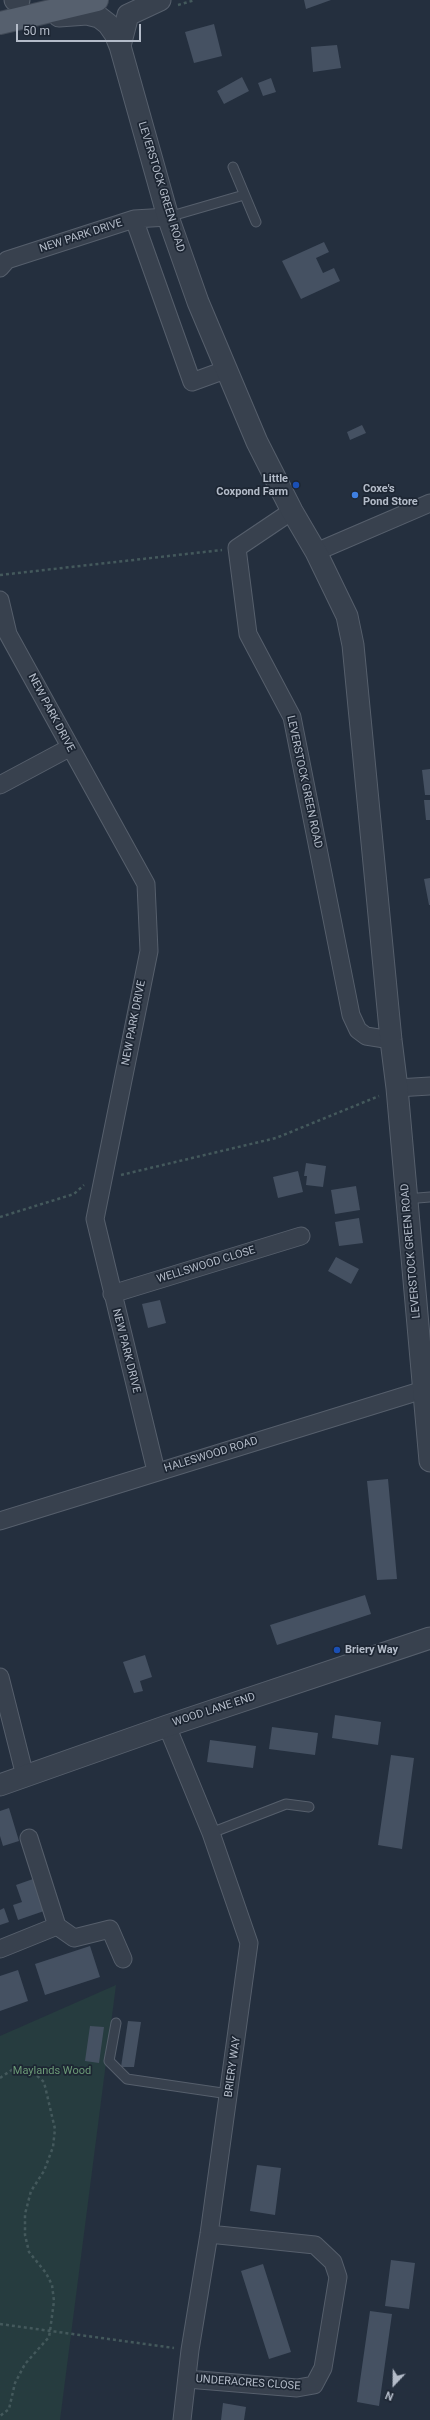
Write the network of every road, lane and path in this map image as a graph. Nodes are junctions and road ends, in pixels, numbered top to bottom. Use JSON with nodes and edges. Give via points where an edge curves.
{"nodes":[{"id":1,"x":19,"y":0,"type":"edge"},
{"id":2,"x":97,"y":0,"type":"edge"},
{"id":3,"x":160,"y":0,"type":"edge"},
{"id":4,"x":128,"y":7,"type":"edge"},
{"id":5,"x":9,"y":15,"type":"edge"},
{"id":6,"x":120,"y":46,"type":"junction"},
{"id":7,"x":233,"y":167,"type":"dead end"},
{"id":8,"x":244,"y":195,"type":"junction"},
{"id":9,"x":168,"y":218,"type":"junction"},
{"id":10,"x":134,"y":219,"type":"junction"},
{"id":11,"x":256,"y":222,"type":"dead end"},
{"id":12,"x":0,"y":268,"type":"edge"},
{"id":13,"x":225,"y":370,"type":"junction"},
{"id":14,"x":430,"y":503,"type":"edge"},
{"id":15,"x":292,"y":511,"type":"junction"},
{"id":16,"x":237,"y":548,"type":"junction"},
{"id":17,"x":316,"y":552,"type":"junction"},
{"id":18,"x":0,"y":575,"type":"edge"},
{"id":19,"x":0,"y":600,"type":"edge"},
{"id":20,"x":70,"y":748,"type":"junction"},
{"id":21,"x":0,"y":785,"type":"edge"},
{"id":22,"x":391,"y":1040,"type":"junction"},
{"id":23,"x":430,"y":1086,"type":"edge"},
{"id":24,"x":398,"y":1088,"type":"junction"},
{"id":25,"x":104,"y":1173,"type":"junction"},
{"id":26,"x":430,"y":1196,"type":"edge"},
{"id":27,"x":406,"y":1199,"type":"junction"},
{"id":28,"x":0,"y":1217,"type":"edge"},
{"id":29,"x":301,"y":1236,"type":"dead end"},
{"id":30,"x":112,"y":1294,"type":"junction"},
{"id":31,"x":424,"y":1343,"type":"edge"},
{"id":32,"x":423,"y":1390,"type":"junction"},
{"id":33,"x":430,"y":1461,"type":"edge"},
{"id":34,"x":156,"y":1471,"type":"junction"},
{"id":35,"x":0,"y":1521,"type":"edge"},
{"id":36,"x":430,"y":1638,"type":"edge"},
{"id":37,"x":0,"y":1677,"type":"edge"},
{"id":38,"x":167,"y":1726,"type":"junction"},
{"id":39,"x":25,"y":1776,"type":"junction"},
{"id":40,"x":0,"y":1785,"type":"edge"},
{"id":41,"x":309,"y":1807,"type":"dead end"},
{"id":42,"x":211,"y":1833,"type":"junction"},
{"id":43,"x":29,"y":1838,"type":"dead end"},
{"id":44,"x":57,"y":1926,"type":"junction"},
{"id":45,"x":0,"y":1949,"type":"edge"},
{"id":46,"x":123,"y":1959,"type":"dead end"},
{"id":47,"x":116,"y":2023,"type":"dead end"},
{"id":48,"x":0,"y":2078,"type":"edge"},
{"id":49,"x":229,"y":2094,"type":"junction"},
{"id":50,"x":209,"y":2234,"type":"junction"},
{"id":51,"x":0,"y":2324,"type":"edge"},
{"id":52,"x":50,"y":2331,"type":"junction"},
{"id":53,"x":190,"y":2350,"type":"junction"},
{"id":54,"x":187,"y":2379,"type":"junction"},
{"id":55,"x":0,"y":2416,"type":"edge"},
{"id":56,"x":182,"y":2420,"type":"edge"}],
"edges":[{"from":1,"to":5,"type":"street"},
{"from":2,"to":5,"type":"main road"},
{"from":3,"to":4,"type":"street"},
{"from":4,"to":6,"type":"street"},
{"from":5,"to":6,"type":"street","name":"LEVERSTOCK GREEN ROAD","via":[[87,14],[100,17],[108,24]]},
{"from":6,"to":9,"type":"street","name":"LEVERSTOCK GREEN ROAD"},
{"from":7,"to":8,"type":"lane"},
{"from":8,"to":9,"type":"lane"},
{"from":8,"to":11,"type":"lane"},
{"from":9,"to":10,"type":"street","name":"NEW PARK DRIVE"},
{"from":9,"to":13,"type":"street","name":"LEVERSTOCK GREEN ROAD"},
{"from":10,"to":12,"type":"street","name":"NEW PARK DRIVE","via":[[7,260]]},
{"from":10,"to":13,"type":"street","via":[[192,382]]},
{"from":13,"to":15,"type":"street","name":"LEVERSTOCK GREEN ROAD"},
{"from":14,"to":17,"type":"street"},
{"from":15,"to":16,"type":"street"},
{"from":15,"to":17,"type":"street","name":"LEVERSTOCK GREEN ROAD"},
{"from":16,"to":18,"type":"path"},
{"from":16,"to":22,"type":"street","name":"LEVERSTOCK GREEN ROAD","via":[[248,634],[292,717],[351,1015],[358,1030],[366,1036]]},
{"from":17,"to":22,"type":"street","name":"LEVERSTOCK GREEN ROAD","via":[[347,616],[353,645]]},
{"from":19,"to":20,"type":"street","name":"NEW PARK DRIVE","via":[[8,634]]},
{"from":20,"to":21,"type":"street"},
{"from":20,"to":25,"type":"street","name":"NEW PARK DRIVE","via":[[146,884],[149,951]]},
{"from":22,"to":24,"type":"street","name":"LEVERSTOCK GREEN ROAD"},
{"from":23,"to":24,"type":"street"},
{"from":24,"to":25,"type":"path","via":[[276,1138],[125,1176]]},
{"from":24,"to":27,"type":"street","name":"LEVERSTOCK GREEN ROAD"},
{"from":25,"to":28,"type":"path","via":[[97,1173],[74,1194]]},
{"from":25,"to":30,"type":"street","name":"NEW PARK DRIVE","via":[[95,1219]]},
{"from":26,"to":27,"type":"lane"},
{"from":27,"to":31,"type":"street","name":"LEVERSTOCK GREEN ROAD"},
{"from":29,"to":30,"type":"street","name":"WELLSWOOD CLOSE"},
{"from":30,"to":34,"type":"street","name":"NEW PARK DRIVE"},
{"from":31,"to":32,"type":"street","name":"LEVERSTOCK GREEN ROAD"},
{"from":32,"to":33,"type":"street","name":"LEVERSTOCK GREEN ROAD"},
{"from":32,"to":34,"type":"street","name":"HALESWOOD ROAD"},
{"from":34,"to":35,"type":"street","name":"HALESWOOD ROAD"},
{"from":36,"to":38,"type":"street","name":"WOOD LANE END"},
{"from":37,"to":39,"type":"street"},
{"from":38,"to":39,"type":"street","name":"WOOD LANE END"},
{"from":38,"to":42,"type":"street","name":"BRIERY WAY"},
{"from":39,"to":40,"type":"street","name":"WOOD LANE END"},
{"from":41,"to":42,"type":"lane","via":[[286,1804]]},
{"from":42,"to":49,"type":"street","name":"BRIERY WAY","via":[[250,1943]]},
{"from":43,"to":44,"type":"street"},
{"from":44,"to":45,"type":"street"},
{"from":44,"to":46,"type":"street","via":[[74,1938],[110,1929]]},
{"from":47,"to":49,"type":"lane","via":[[109,2061],[127,2079]]},
{"from":48,"to":52,"type":"path","via":[[13,2069],[22,2068],[36,2074],[44,2082],[55,2129],[53,2146],[44,2171],[31,2191],[25,2214],[25,2235],[29,2252],[46,2273],[52,2286],[54,2301]]},
{"from":49,"to":50,"type":"street","name":"BRIERY WAY"},
{"from":50,"to":53,"type":"street","name":"BRIERY WAY"},
{"from":50,"to":54,"type":"street","name":"UNDERACRES CLOSE","via":[[315,2245],[333,2262],[338,2277],[323,2368],[314,2385],[297,2388]]},
{"from":51,"to":52,"type":"path"},
{"from":52,"to":53,"type":"path"},
{"from":52,"to":55,"type":"path","via":[[49,2337],[25,2364],[15,2383],[9,2409]]},
{"from":53,"to":54,"type":"street","name":"BRIERY WAY"},
{"from":54,"to":56,"type":"street","name":"BRIERY WAY"}]}
